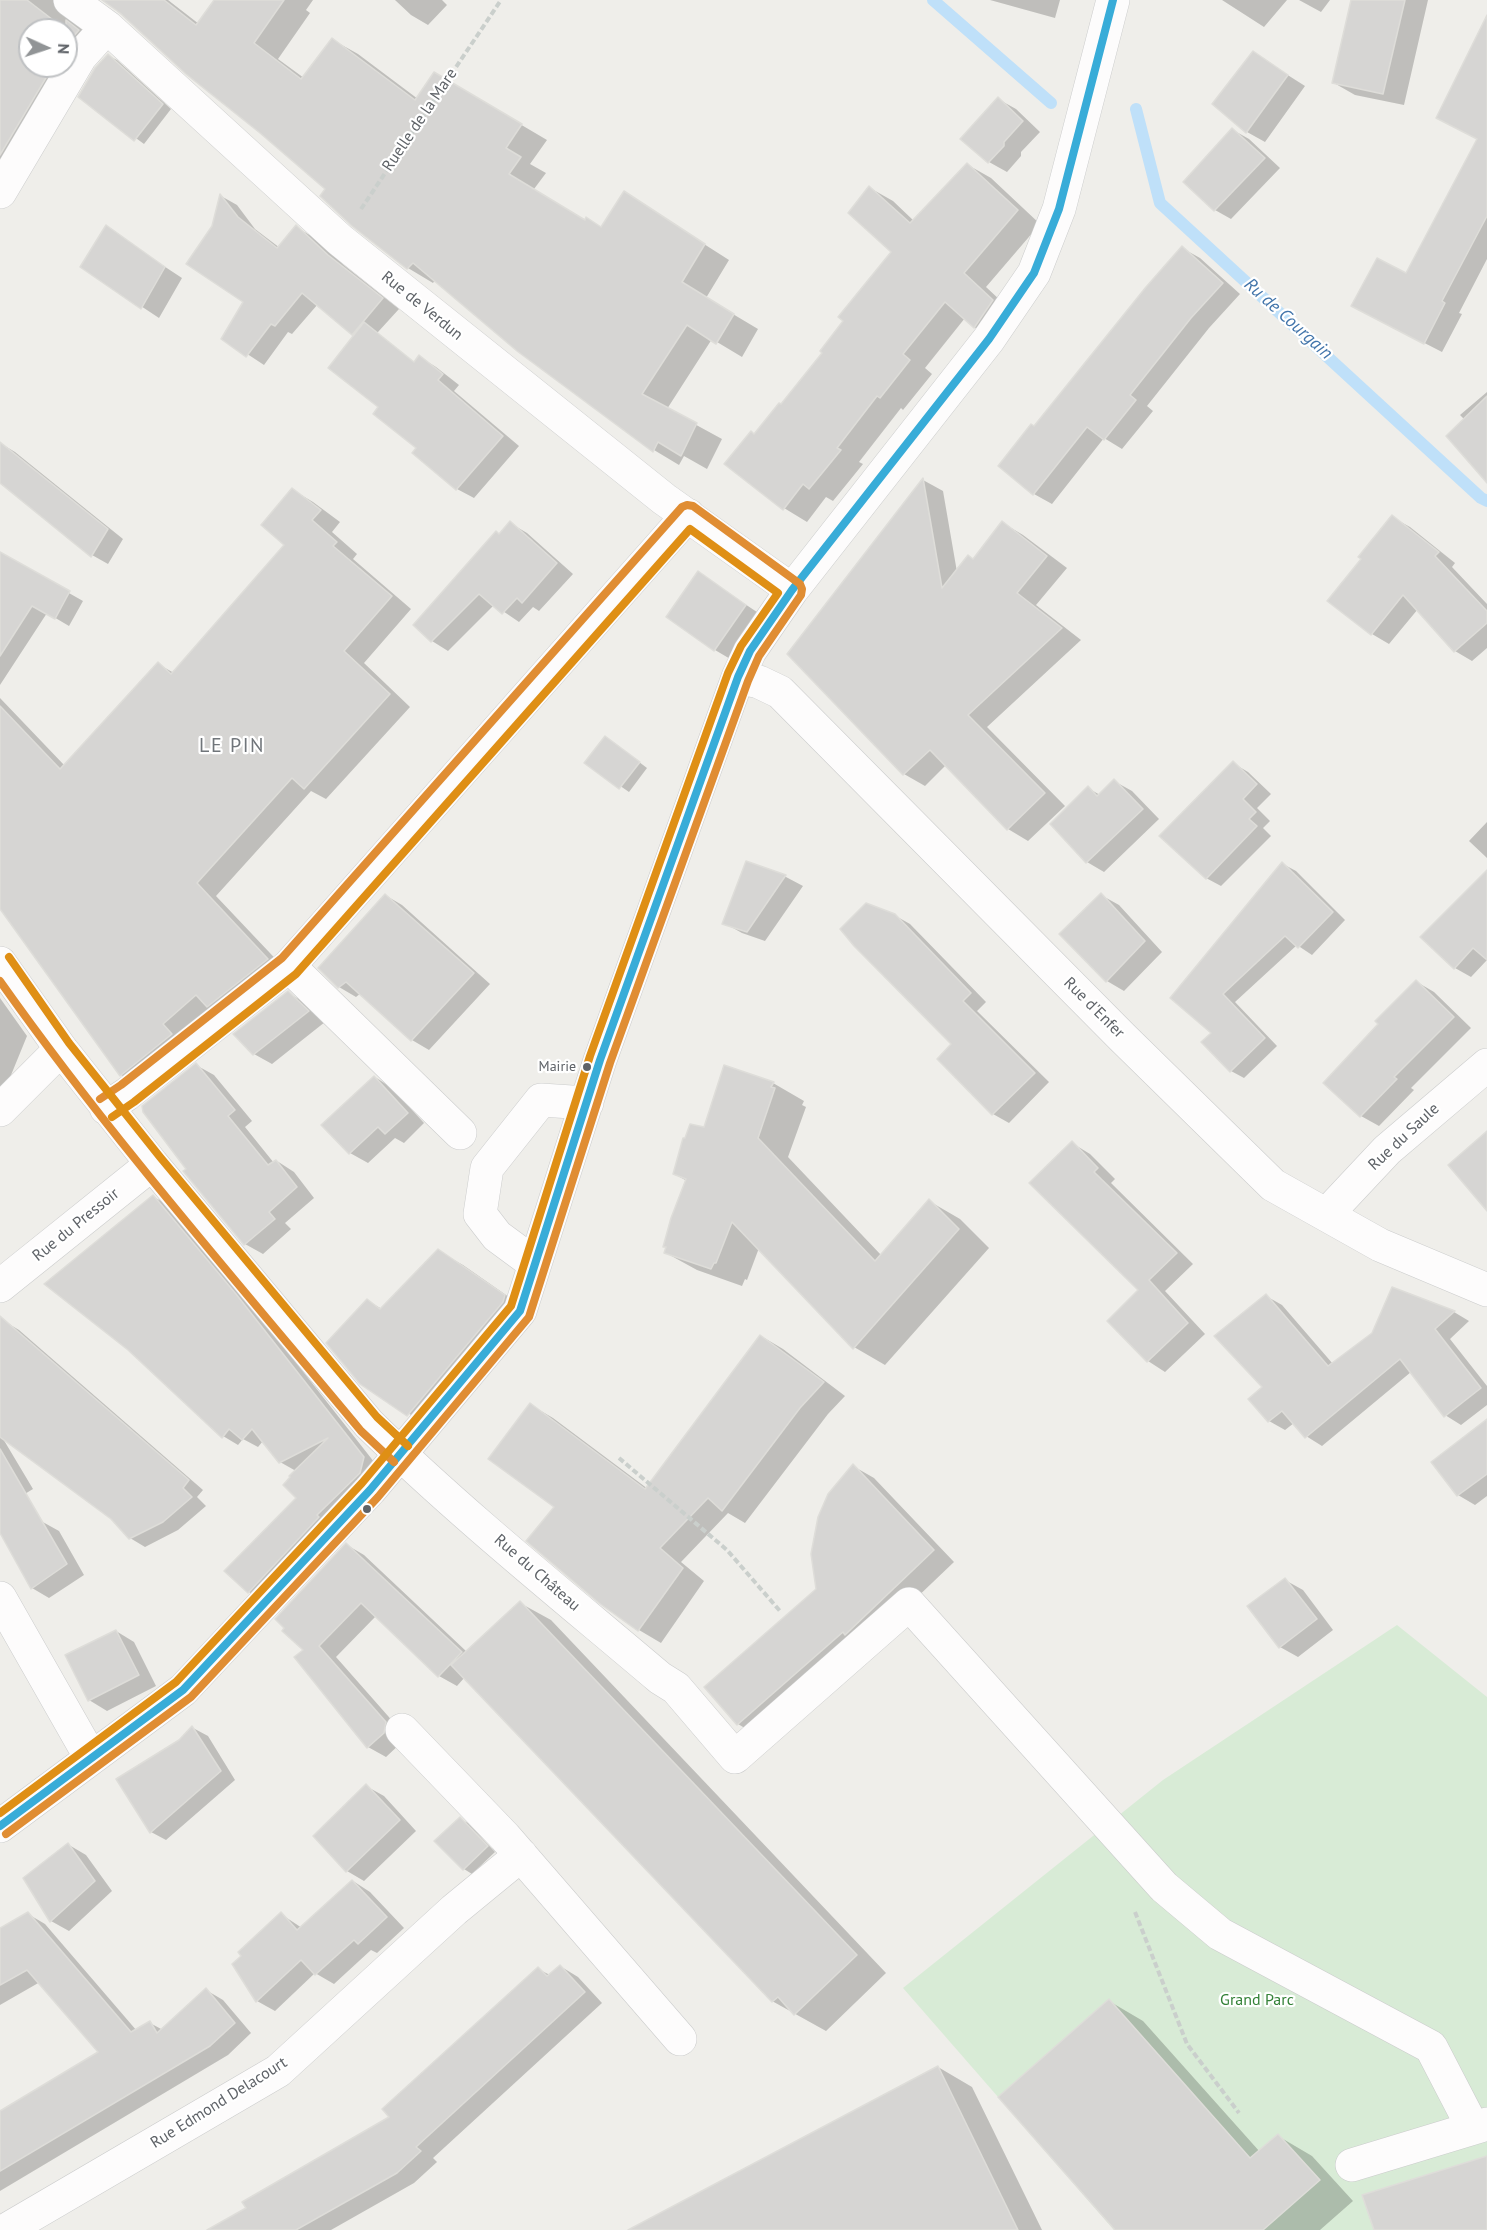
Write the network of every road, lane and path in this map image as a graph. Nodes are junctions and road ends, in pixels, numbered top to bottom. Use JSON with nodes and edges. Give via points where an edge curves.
{"nodes":[{"id":1,"x":70,"y":0,"type":"edge"},
{"id":2,"x":501,"y":0,"type":"edge"},
{"id":3,"x":1113,"y":0,"type":"edge"},
{"id":4,"x":107,"y":27,"type":"junction"},
{"id":5,"x":0,"y":192,"type":"edge"},
{"id":6,"x":340,"y":240,"type":"junction"},
{"id":7,"x":688,"y":515,"type":"junction"},
{"id":8,"x":792,"y":590,"type":"junction"},
{"id":9,"x":738,"y":676,"type":"junction"},
{"id":10,"x":0,"y":963,"type":"edge"},
{"id":11,"x":289,"y":966,"type":"junction"},
{"id":12,"x":61,"y":1049,"type":"junction"},
{"id":13,"x":1487,"y":1065,"type":"edge"},
{"id":14,"x":587,"y":1103,"type":"junction"},
{"id":15,"x":106,"y":1108,"type":"junction"},
{"id":16,"x":0,"y":1110,"type":"edge"},
{"id":17,"x":460,"y":1133,"type":"dead end"},
{"id":18,"x":152,"y":1164,"type":"junction"},
{"id":19,"x":1327,"y":1214,"type":"junction"},
{"id":20,"x":536,"y":1264,"type":"junction"},
{"id":21,"x":0,"y":1286,"type":"edge"},
{"id":22,"x":1487,"y":1290,"type":"edge"},
{"id":23,"x":401,"y":1454,"type":"junction"},
{"id":24,"x":619,"y":1458,"type":"dead end"},
{"id":25,"x":0,"y":1598,"type":"edge"},
{"id":26,"x":780,"y":1611,"type":"dead end"},
{"id":27,"x":402,"y":1730,"type":"dead end"},
{"id":28,"x":91,"y":1758,"type":"junction"},
{"id":29,"x":0,"y":1826,"type":"edge"},
{"id":30,"x":521,"y":1856,"type":"junction"},
{"id":31,"x":1135,"y":1911,"type":"dead end"},
{"id":32,"x":680,"y":2038,"type":"dead end"},
{"id":33,"x":1239,"y":2113,"type":"dead end"},
{"id":34,"x":1480,"y":2126,"type":"edge"},
{"id":35,"x":1352,"y":2164,"type":"dead end"},
{"id":36,"x":6,"y":2230,"type":"edge"}],
"edges":[{"from":1,"to":4,"type":"street","name":"Rue de Verdun"},
{"from":2,"to":6,"type":"path","name":"Ruelle de la Mare"},
{"from":3,"to":8,"type":"street","via":[[1059,210],[1034,273],[989,339]]},
{"from":4,"to":5,"type":"street","via":[[80,57]]},
{"from":4,"to":6,"type":"street","name":"Rue de Verdun"},
{"from":6,"to":7,"type":"street","name":"Rue de Verdun"},
{"from":7,"to":8,"type":"street","name":"Rue de Verdun"},
{"from":7,"to":11,"type":"street"},
{"from":8,"to":9,"type":"street","via":[[750,651]]},
{"from":9,"to":14,"type":"street"},
{"from":9,"to":19,"type":"street","name":"Rue d'Enfer","via":[[780,692],[1273,1185]]},
{"from":10,"to":12,"type":"street","name":"Rue du Château"},
{"from":11,"to":15,"type":"street"},
{"from":11,"to":17,"type":"street"},
{"from":12,"to":15,"type":"street","name":"Rue du Château"},
{"from":12,"to":16,"type":"street"},
{"from":13,"to":19,"type":"street","name":"Rue du Saule","via":[[1387,1150]]},
{"from":14,"to":20,"type":"street"},
{"from":14,"to":20,"type":"street","via":[[541,1100],[487,1168],[480,1214],[497,1236]]},
{"from":15,"to":18,"type":"street","name":"Rue du Château"},
{"from":18,"to":21,"type":"street","name":"Rue du Pressoir"},
{"from":18,"to":23,"type":"street","name":"Rue du Château","via":[[369,1424]]},
{"from":19,"to":22,"type":"street","name":"Rue d'Enfer","via":[[1380,1245]]},
{"from":20,"to":23,"type":"street","via":[[520,1311]]},
{"from":23,"to":28,"type":"street","via":[[183,1690]]},
{"from":23,"to":34,"type":"street","name":"Rue du Château","via":[[676,1689],[735,1757],[909,1604],[1164,1887],[1220,1934],[1431,2047]]},
{"from":24,"to":26,"type":"path","via":[[727,1550]]},
{"from":25,"to":28,"type":"street"},
{"from":27,"to":30,"type":"street"},
{"from":28,"to":29,"type":"street"},
{"from":30,"to":32,"type":"street"},
{"from":30,"to":36,"type":"street","name":"Rue Edmond Delacourt","via":[[454,1910],[278,2071]]},
{"from":31,"to":33,"type":"path","via":[[1187,2044]]},
{"from":34,"to":35,"type":"street"}]}
